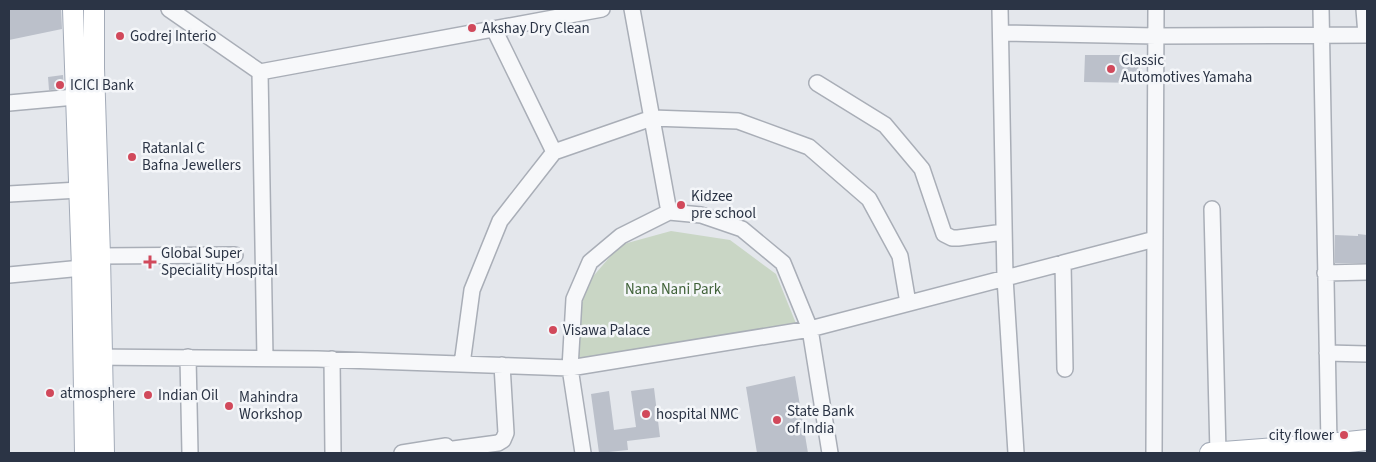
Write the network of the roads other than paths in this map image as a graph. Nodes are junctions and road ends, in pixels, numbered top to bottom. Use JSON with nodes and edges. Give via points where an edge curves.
{"nodes":[{"id":1,"x":73,"y":9,"type":"edge"},
{"id":2,"x":94,"y":9,"type":"edge"},
{"id":3,"x":168,"y":9,"type":"edge"},
{"id":4,"x":602,"y":9,"type":"edge"},
{"id":5,"x":632,"y":9,"type":"edge"},
{"id":6,"x":1000,"y":9,"type":"edge"},
{"id":7,"x":1156,"y":9,"type":"edge"},
{"id":8,"x":1321,"y":9,"type":"edge"},
{"id":9,"x":1364,"y":9,"type":"edge"},
{"id":10,"x":494,"y":29,"type":"junction"},
{"id":11,"x":1001,"y":33,"type":"junction"},
{"id":12,"x":1321,"y":35,"type":"junction"},
{"id":13,"x":1366,"y":35,"type":"edge"},
{"id":14,"x":1156,"y":36,"type":"junction"},
{"id":15,"x":260,"y":72,"type":"junction"},
{"id":16,"x":817,"y":83,"type":"dead end"},
{"id":17,"x":85,"y":96,"type":"junction"},
{"id":18,"x":9,"y":104,"type":"edge"},
{"id":19,"x":652,"y":118,"type":"junction"},
{"id":20,"x":554,"y":152,"type":"junction"},
{"id":21,"x":79,"y":190,"type":"junction"},
{"id":22,"x":9,"y":194,"type":"edge"},
{"id":23,"x":1212,"y":209,"type":"dead end"},
{"id":24,"x":669,"y":212,"type":"junction"},
{"id":25,"x":1004,"y":232,"type":"junction"},
{"id":26,"x":1155,"y":239,"type":"junction"},
{"id":27,"x":235,"y":255,"type":"dead end"},
{"id":28,"x":100,"y":256,"type":"junction"},
{"id":29,"x":1063,"y":263,"type":"junction"},
{"id":30,"x":82,"y":268,"type":"junction"},
{"id":31,"x":1325,"y":272,"type":"junction"},
{"id":32,"x":1367,"y":272,"type":"edge"},
{"id":33,"x":9,"y":275,"type":"edge"},
{"id":34,"x":1005,"y":278,"type":"junction"},
{"id":35,"x":908,"y":303,"type":"junction"},
{"id":36,"x":810,"y":329,"type":"junction"},
{"id":37,"x":1327,"y":353,"type":"junction"},
{"id":38,"x":1367,"y":354,"type":"edge"},
{"id":39,"x":93,"y":357,"type":"junction"},
{"id":40,"x":188,"y":357,"type":"junction"},
{"id":41,"x":265,"y":358,"type":"junction"},
{"id":42,"x":332,"y":359,"type":"junction"},
{"id":43,"x":462,"y":364,"type":"junction"},
{"id":44,"x":502,"y":365,"type":"junction"},
{"id":45,"x":570,"y":368,"type":"junction"},
{"id":46,"x":1065,"y":369,"type":"dead end"},
{"id":47,"x":1367,"y":440,"type":"edge"},
{"id":48,"x":1329,"y":444,"type":"junction"},
{"id":49,"x":85,"y":453,"type":"edge"},
{"id":50,"x":104,"y":453,"type":"edge"},
{"id":51,"x":190,"y":453,"type":"edge"},
{"id":52,"x":333,"y":453,"type":"edge"},
{"id":53,"x":402,"y":453,"type":"edge"},
{"id":54,"x":583,"y":453,"type":"edge"},
{"id":55,"x":830,"y":453,"type":"edge"},
{"id":56,"x":1016,"y":453,"type":"edge"},
{"id":57,"x":1154,"y":453,"type":"edge"},
{"id":58,"x":1210,"y":453,"type":"edge"},
{"id":59,"x":1218,"y":453,"type":"edge"}],
"edges":[{"from":1,"to":17,"type":"main road"},
{"from":2,"to":17,"type":"main road"},
{"from":3,"to":15,"type":"street"},
{"from":4,"to":10,"type":"street"},
{"from":5,"to":19,"type":"street"},
{"from":6,"to":11,"type":"street"},
{"from":7,"to":14,"type":"street"},
{"from":8,"to":12,"type":"street"},
{"from":9,"to":13,"type":"street"},
{"from":10,"to":15,"type":"street"},
{"from":10,"to":20,"type":"street"},
{"from":11,"to":14,"type":"street"},
{"from":11,"to":25,"type":"street"},
{"from":12,"to":13,"type":"street"},
{"from":12,"to":14,"type":"street"},
{"from":12,"to":31,"type":"street"},
{"from":14,"to":26,"type":"street"},
{"from":15,"to":41,"type":"street"},
{"from":16,"to":25,"type":"street","via":[[886,125],[922,169],[944,234],[958,238]]},
{"from":17,"to":18,"type":"street"},
{"from":17,"to":21,"type":"main road"},
{"from":17,"to":28,"type":"main road"},
{"from":19,"to":20,"type":"street"},
{"from":19,"to":24,"type":"street"},
{"from":19,"to":35,"type":"street","via":[[738,121],[809,147],[869,200],[900,256]]},
{"from":20,"to":43,"type":"street","via":[[500,221],[472,290]]},
{"from":21,"to":22,"type":"street"},
{"from":21,"to":30,"type":"main road"},
{"from":23,"to":59,"type":"street"},
{"from":24,"to":36,"type":"street","via":[[701,215],[742,229],[782,263]]},
{"from":24,"to":45,"type":"street","via":[[621,236],[590,262],[574,299]]},
{"from":25,"to":34,"type":"street"},
{"from":26,"to":29,"type":"street"},
{"from":26,"to":57,"type":"street"},
{"from":27,"to":28,"type":"street"},
{"from":28,"to":39,"type":"main road"},
{"from":29,"to":34,"type":"street"},
{"from":29,"to":46,"type":"street"},
{"from":30,"to":33,"type":"street"},
{"from":30,"to":39,"type":"main road"},
{"from":31,"to":32,"type":"street"},
{"from":31,"to":37,"type":"street"},
{"from":34,"to":35,"type":"street"},
{"from":34,"to":56,"type":"street"},
{"from":35,"to":36,"type":"street"},
{"from":36,"to":45,"type":"street"},
{"from":36,"to":55,"type":"street"},
{"from":37,"to":38,"type":"street"},
{"from":37,"to":48,"type":"street"},
{"from":39,"to":40,"type":"street"},
{"from":39,"to":49,"type":"main road"},
{"from":39,"to":50,"type":"main road"},
{"from":40,"to":41,"type":"street"},
{"from":40,"to":51,"type":"street"},
{"from":41,"to":42,"type":"street"},
{"from":42,"to":43,"type":"street"},
{"from":42,"to":52,"type":"street"},
{"from":43,"to":44,"type":"street"},
{"from":44,"to":45,"type":"street"},
{"from":44,"to":53,"type":"street","via":[[506,433],[503,440]]},
{"from":45,"to":54,"type":"street"},
{"from":47,"to":48,"type":"main road"},
{"from":48,"to":59,"type":"main road"},
{"from":58,"to":59,"type":"main road"}]}
